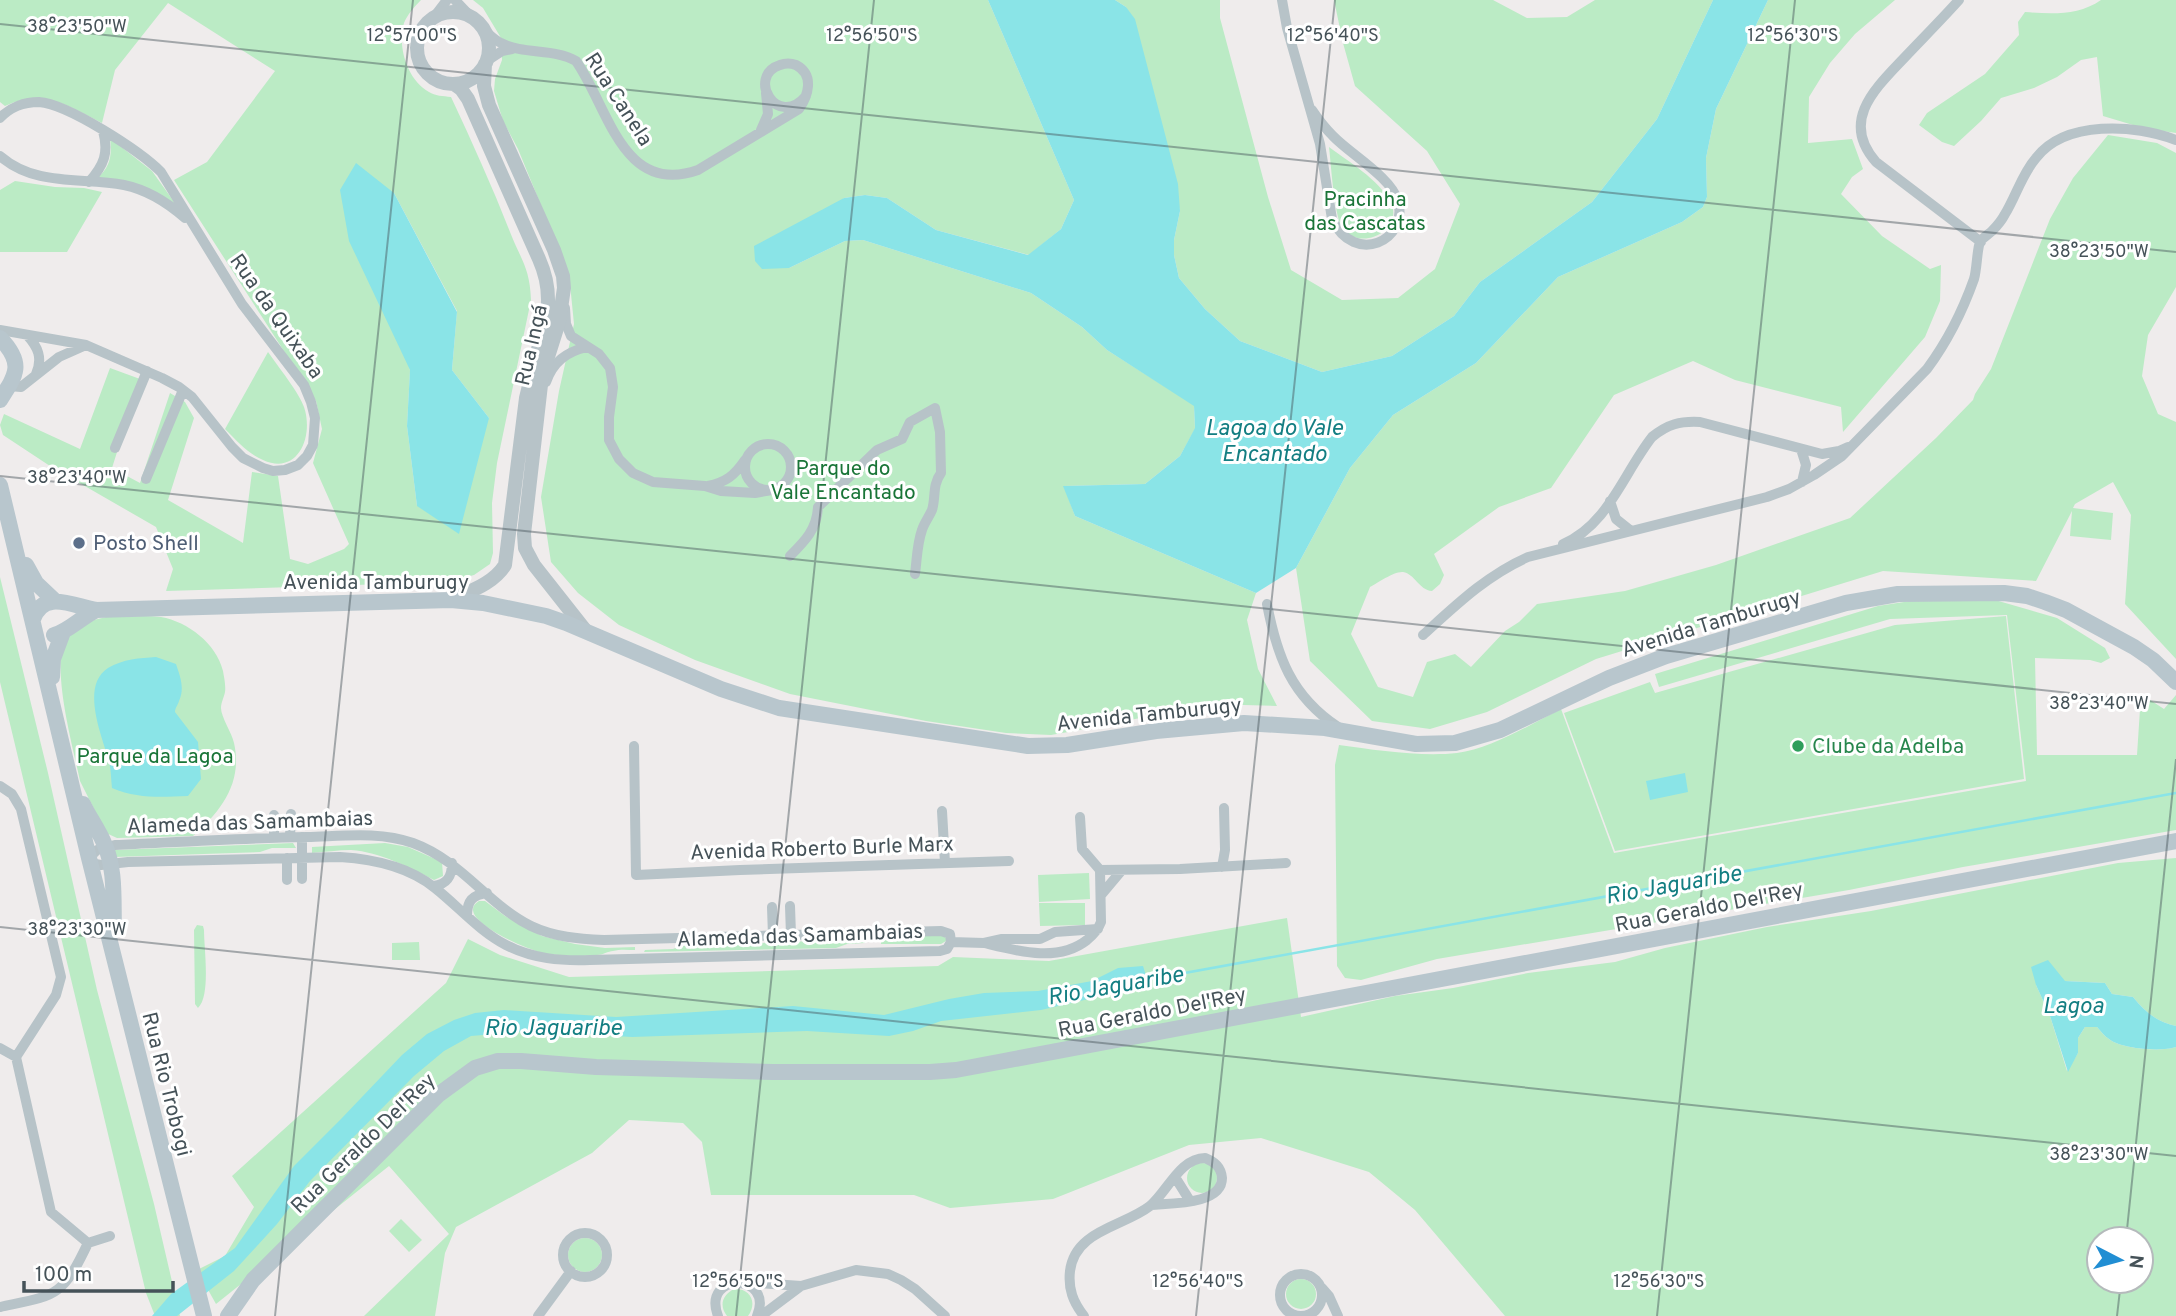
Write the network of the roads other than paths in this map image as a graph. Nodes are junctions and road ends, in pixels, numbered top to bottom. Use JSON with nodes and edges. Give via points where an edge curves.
{"nodes":[{"id":1,"x":447,"y":0,"type":"edge"},
{"id":2,"x":455,"y":0,"type":"edge"},
{"id":3,"x":1282,"y":0,"type":"edge"},
{"id":4,"x":1959,"y":0,"type":"edge"},
{"id":5,"x":434,"y":17,"type":"junction"},
{"id":6,"x":471,"y":17,"type":"junction"},
{"id":7,"x":483,"y":29,"type":"junction"},
{"id":8,"x":515,"y":48,"type":"junction"},
{"id":9,"x":485,"y":63,"type":"junction"},
{"id":10,"x":454,"y":84,"type":"junction"},
{"id":11,"x":766,"y":92,"type":"junction"},
{"id":12,"x":806,"y":96,"type":"junction"},
{"id":13,"x":1312,"y":110,"type":"junction"},
{"id":14,"x":0,"y":118,"type":"edge"},
{"id":15,"x":103,"y":131,"type":"junction"},
{"id":16,"x":761,"y":131,"type":"junction"},
{"id":17,"x":1334,"y":137,"type":"junction"},
{"id":18,"x":2176,"y":140,"type":"edge"},
{"id":19,"x":1320,"y":144,"type":"junction"},
{"id":20,"x":0,"y":156,"type":"edge"},
{"id":21,"x":89,"y":182,"type":"junction"},
{"id":22,"x":193,"y":225,"type":"junction"},
{"id":23,"x":1980,"y":242,"type":"junction"},
{"id":24,"x":564,"y":288,"type":"junction"},
{"id":25,"x":0,"y":330,"type":"edge"},
{"id":26,"x":27,"y":335,"type":"junction"},
{"id":27,"x":0,"y":338,"type":"edge"},
{"id":28,"x":86,"y":345,"type":"junction"},
{"id":29,"x":587,"y":348,"type":"junction"},
{"id":30,"x":147,"y":371,"type":"junction"},
{"id":31,"x":36,"y":374,"type":"junction"},
{"id":32,"x":3,"y":390,"type":"edge"},
{"id":33,"x":183,"y":390,"type":"junction"},
{"id":34,"x":540,"y":400,"type":"junction"},
{"id":35,"x":1854,"y":444,"type":"junction"},
{"id":36,"x":115,"y":448,"type":"dead end"},
{"id":37,"x":1801,"y":449,"type":"junction"},
{"id":38,"x":749,"y":454,"type":"junction"},
{"id":39,"x":146,"y":480,"type":"dead end"},
{"id":40,"x":1802,"y":482,"type":"junction"},
{"id":41,"x":0,"y":485,"type":"edge"},
{"id":42,"x":705,"y":486,"type":"junction"},
{"id":43,"x":772,"y":490,"type":"junction"},
{"id":44,"x":1610,"y":501,"type":"junction"},
{"id":45,"x":1630,"y":531,"type":"junction"},
{"id":46,"x":15,"y":546,"type":"junction"},
{"id":47,"x":1547,"y":551,"type":"junction"},
{"id":48,"x":790,"y":556,"type":"dead end"},
{"id":49,"x":915,"y":574,"type":"dead end"},
{"id":50,"x":54,"y":600,"type":"junction"},
{"id":51,"x":451,"y":600,"type":"junction"},
{"id":52,"x":1267,"y":604,"type":"dead end"},
{"id":53,"x":96,"y":610,"type":"junction"},
{"id":54,"x":34,"y":624,"type":"junction"},
{"id":55,"x":586,"y":631,"type":"junction"},
{"id":56,"x":63,"y":632,"type":"junction"},
{"id":57,"x":1423,"y":635,"type":"dead end"},
{"id":58,"x":2176,"y":682,"type":"edge"},
{"id":59,"x":52,"y":700,"type":"junction"},
{"id":60,"x":1342,"y":731,"type":"junction"},
{"id":61,"x":634,"y":747,"type":"dead end"},
{"id":62,"x":72,"y":783,"type":"junction"},
{"id":63,"x":0,"y":786,"type":"edge"},
{"id":64,"x":1224,"y":807,"type":"dead end"},
{"id":65,"x":942,"y":811,"type":"dead end"},
{"id":66,"x":291,"y":814,"type":"dead end"},
{"id":67,"x":274,"y":815,"type":"dead end"},
{"id":68,"x":1080,"y":817,"type":"dead end"},
{"id":69,"x":296,"y":837,"type":"junction"},
{"id":70,"x":274,"y":838,"type":"junction"},
{"id":71,"x":2176,"y":841,"type":"edge"},
{"id":72,"x":106,"y":847,"type":"junction"},
{"id":73,"x":287,"y":858,"type":"junction"},
{"id":74,"x":302,"y":858,"type":"junction"},
{"id":75,"x":90,"y":860,"type":"junction"},
{"id":76,"x":1009,"y":861,"type":"dead end"},
{"id":77,"x":452,"y":863,"type":"junction"},
{"id":78,"x":945,"y":863,"type":"junction"},
{"id":79,"x":1286,"y":863,"type":"dead end"},
{"id":80,"x":110,"y":864,"type":"junction"},
{"id":81,"x":1222,"y":867,"type":"junction"},
{"id":82,"x":1100,"y":870,"type":"junction"},
{"id":83,"x":1122,"y":870,"type":"junction"},
{"id":84,"x":302,"y":879,"type":"dead end"},
{"id":85,"x":287,"y":880,"type":"dead end"},
{"id":86,"x":433,"y":886,"type":"junction"},
{"id":87,"x":487,"y":893,"type":"junction"},
{"id":88,"x":1101,"y":895,"type":"junction"},
{"id":89,"x":790,"y":906,"type":"dead end"},
{"id":90,"x":772,"y":907,"type":"dead end"},
{"id":91,"x":467,"y":916,"type":"junction"},
{"id":92,"x":1098,"y":929,"type":"junction"},
{"id":93,"x":873,"y":934,"type":"junction"},
{"id":94,"x":791,"y":935,"type":"junction"},
{"id":95,"x":773,"y":936,"type":"junction"},
{"id":96,"x":1045,"y":937,"type":"junction"},
{"id":97,"x":639,"y":940,"type":"junction"},
{"id":98,"x":951,"y":942,"type":"junction"},
{"id":99,"x":984,"y":943,"type":"junction"},
{"id":100,"x":873,"y":952,"type":"junction"},
{"id":101,"x":1045,"y":953,"type":"junction"},
{"id":102,"x":639,"y":958,"type":"junction"},
{"id":103,"x":115,"y":963,"type":"junction"},
{"id":104,"x":0,"y":1048,"type":"edge"},
{"id":105,"x":16,"y":1057,"type":"junction"},
{"id":106,"x":1175,"y":1177,"type":"junction"},
{"id":107,"x":1190,"y":1201,"type":"junction"},
{"id":108,"x":1150,"y":1205,"type":"junction"},
{"id":109,"x":110,"y":1236,"type":"dead end"},
{"id":110,"x":88,"y":1243,"type":"junction"},
{"id":111,"x":570,"y":1271,"type":"junction"},
{"id":112,"x":741,"y":1282,"type":"junction"},
{"id":113,"x":1320,"y":1284,"type":"junction"},
{"id":114,"x":802,"y":1286,"type":"junction"},
{"id":115,"x":0,"y":1307,"type":"edge"},
{"id":116,"x":203,"y":1313,"type":"edge"},
{"id":117,"x":228,"y":1316,"type":"edge"},
{"id":118,"x":538,"y":1316,"type":"edge"},
{"id":119,"x":718,"y":1316,"type":"edge"},
{"id":120,"x":759,"y":1316,"type":"edge"},
{"id":121,"x":946,"y":1316,"type":"edge"},
{"id":122,"x":1084,"y":1316,"type":"edge"},
{"id":123,"x":1298,"y":1316,"type":"edge"},
{"id":124,"x":1338,"y":1316,"type":"edge"}],
"edges":[{"from":1,"to":5,"type":"street"},
{"from":2,"to":6,"type":"street"},
{"from":3,"to":13,"type":"street"},
{"from":4,"to":23,"type":"street","via":[[1874,91],[1860,126],[1864,147],[1876,162]]},
{"from":5,"to":6,"type":"street","via":[[456,12]]},
{"from":5,"to":10,"type":"street","via":[[421,31],[419,58],[428,74]]},
{"from":6,"to":7,"type":"street"},
{"from":7,"to":8,"type":"street","name":"Rua Canela"},
{"from":7,"to":9,"type":"street","via":[[488,45]]},
{"from":8,"to":9,"type":"street"},
{"from":8,"to":16,"type":"street","name":"Rua Canela","via":[[576,61],[626,152],[653,171],[675,175],[698,170]]},
{"from":9,"to":10,"type":"street","via":[[472,78]]},
{"from":9,"to":24,"type":"street","name":"Rua Ingá","via":[[484,86],[494,120],[554,250]]},
{"from":10,"to":51,"type":"street","name":"Rua Ingá","via":[[468,99],[523,222],[545,272],[549,299],[526,398],[505,565],[485,584]]},
{"from":11,"to":12,"type":"street","via":[[774,103],[788,107]]},
{"from":11,"to":12,"type":"street","via":[[770,71],[789,63],[806,75]]},
{"from":11,"to":16,"type":"street","via":[[768,114]]},
{"from":12,"to":16,"type":"street","name":"Rua Canela","via":[[799,109]]},
{"from":13,"to":17,"type":"street"},
{"from":13,"to":19,"type":"street"},
{"from":14,"to":15,"type":"street","name":"Rua da Quixaba","via":[[25,103],[40,102]]},
{"from":15,"to":21,"type":"street","via":[[106,154]]},
{"from":15,"to":22,"type":"street","name":"Rua da Quixaba","via":[[156,166]]},
{"from":17,"to":19,"type":"street"},
{"from":17,"to":19,"type":"street","via":[[1384,180],[1398,200],[1397,225],[1380,242],[1356,244],[1337,230]]},
{"from":18,"to":23,"type":"street","via":[[2101,129],[2057,139],[2034,159],[2001,220]]},
{"from":20,"to":21,"type":"street","name":"Rua da Quixaba","via":[[42,177]]},
{"from":21,"to":22,"type":"street","name":"Rua da Quixaba","via":[[128,186],[157,197]]},
{"from":22,"to":33,"type":"street","name":"Rua da Quixaba","via":[[242,304],[304,385],[315,418],[313,445],[298,465],[285,470],[253,464],[232,447]]},
{"from":23,"to":35,"type":"street","via":[[1971,286],[1937,355]]},
{"from":24,"to":29,"type":"street","via":[[568,331]]},
{"from":24,"to":34,"type":"street","name":"Rua Ingá"},
{"from":25,"to":26,"type":"street","name":"Rua da Quixaba"},
{"from":26,"to":28,"type":"street","name":"Rua da Quixaba"},
{"from":26,"to":31,"type":"street","via":[[39,353]]},
{"from":27,"to":32,"type":"main road","via":[[16,365],[16,373]]},
{"from":28,"to":30,"type":"street","name":"Rua da Quixaba"},
{"from":28,"to":31,"type":"street"},
{"from":29,"to":34,"type":"street","via":[[559,360]]},
{"from":29,"to":42,"type":"street","via":[[610,368],[610,440],[624,465],[653,482]]},
{"from":30,"to":33,"type":"street","name":"Rua da Quixaba"},
{"from":30,"to":36,"type":"street"},
{"from":31,"to":32,"type":"street","via":[[21,387]]},
{"from":33,"to":39,"type":"street"},
{"from":34,"to":55,"type":"street","name":"Rua Ingá","via":[[525,548]]},
{"from":35,"to":37,"type":"street","via":[[1822,454]]},
{"from":35,"to":40,"type":"street"},
{"from":37,"to":40,"type":"street","via":[[1806,465]]},
{"from":37,"to":44,"type":"street","via":[[1684,421],[1652,437]]},
{"from":38,"to":42,"type":"street","via":[[725,482]]},
{"from":38,"to":43,"type":"street","via":[[748,480]]},
{"from":38,"to":43,"type":"street","via":[[771,444],[789,459],[786,482]]},
{"from":40,"to":45,"type":"street","via":[[1740,505]]},
{"from":41,"to":46,"type":"main road"},
{"from":42,"to":43,"type":"street","via":[[755,494]]},
{"from":44,"to":45,"type":"street","via":[[1616,519]]},
{"from":44,"to":47,"type":"street","via":[[1589,528]]},
{"from":45,"to":47,"type":"street"},
{"from":46,"to":50,"type":"main road","via":[[36,583]]},
{"from":46,"to":54,"type":"main road"},
{"from":47,"to":57,"type":"street","via":[[1498,572]]},
{"from":48,"to":49,"type":"street","via":[[808,539],[818,508],[877,450],[902,439],[911,422],[935,408],[941,473],[917,546]]},
{"from":50,"to":53,"type":"main road","name":"Avenida Tamburugy"},
{"from":50,"to":54,"type":"main road","via":[[39,608]]},
{"from":51,"to":53,"type":"main road","name":"Avenida Tamburugy"},
{"from":51,"to":55,"type":"main road","name":"Avenida Tamburugy","via":[[517,609]]},
{"from":52,"to":60,"type":"street","via":[[1280,660],[1304,698]]},
{"from":53,"to":56,"type":"main road"},
{"from":54,"to":56,"type":"main road","via":[[51,635]]},
{"from":54,"to":59,"type":"main road","name":"Rua Rio Trobogi"},
{"from":55,"to":60,"type":"main road","name":"Avenida Tamburugy","via":[[721,689],[779,708],[1005,744],[1067,746],[1244,723]]},
{"from":56,"to":59,"type":"main road","via":[[53,659]]},
{"from":58,"to":60,"type":"main road","name":"Avenida Tamburugy","via":[[2134,647],[2066,610],[2028,596],[1898,594],[1846,603],[1666,656],[1536,714],[1455,743],[1416,744]]},
{"from":59,"to":62,"type":"main road","name":"Rua Rio Trobogi"},
{"from":61,"to":78,"type":"street","name":"Avenida Roberto Burle Marx","via":[[636,875]]},
{"from":62,"to":72,"type":"main road"},
{"from":62,"to":75,"type":"main road","name":"Rua Rio Trobogi"},
{"from":63,"to":105,"type":"street","via":[[21,809],[61,977],[56,995]]},
{"from":64,"to":81,"type":"street"},
{"from":65,"to":78,"type":"street"},
{"from":66,"to":69,"type":"street"},
{"from":67,"to":70,"type":"street"},
{"from":68,"to":82,"type":"street","via":[[1082,849]]},
{"from":69,"to":70,"type":"street","name":"Alameda das Samambaias"},
{"from":69,"to":74,"type":"street"},
{"from":69,"to":77,"type":"street","name":"Alameda das Samambaias","via":[[391,838],[428,849]]},
{"from":70,"to":72,"type":"street","name":"Alameda das Samambaias"},
{"from":71,"to":117,"type":"main road","name":"Rua Geraldo Del'Rey","via":[[956,1070],[773,1072],[498,1061],[475,1068],[438,1095],[253,1280]]},
{"from":72,"to":75,"type":"street","name":"Alameda das Samambaias"},
{"from":72,"to":80,"type":"main road"},
{"from":73,"to":74,"type":"street","name":"Alameda das Samambaias"},
{"from":73,"to":80,"type":"street","name":"Alameda das Samambaias"},
{"from":73,"to":85,"type":"street","name":"Alameda das Samambaias"},
{"from":74,"to":84,"type":"street"},
{"from":74,"to":86,"type":"street","name":"Alameda das Samambaias","via":[[364,858],[399,868]]},
{"from":75,"to":80,"type":"street","name":"Alameda das Samambaias"},
{"from":75,"to":103,"type":"main road","name":"Rua Rio Trobogi"},
{"from":76,"to":78,"type":"street","name":"Avenida Roberto Burle Marx"},
{"from":77,"to":86,"type":"street","via":[[446,882]]},
{"from":77,"to":87,"type":"street","name":"Alameda das Samambaias"},
{"from":79,"to":81,"type":"street"},
{"from":80,"to":103,"type":"main road"},
{"from":81,"to":83,"type":"street"},
{"from":82,"to":83,"type":"street"},
{"from":82,"to":88,"type":"street"},
{"from":83,"to":88,"type":"street"},
{"from":86,"to":91,"type":"street","name":"Alameda das Samambaias"},
{"from":87,"to":91,"type":"street","via":[[471,898]]},
{"from":87,"to":97,"type":"street","name":"Alameda das Samambaias","via":[[515,916],[548,932],[584,940]]},
{"from":88,"to":92,"type":"street"},
{"from":89,"to":94,"type":"street"},
{"from":90,"to":95,"type":"street"},
{"from":91,"to":102,"type":"street","name":"Alameda das Samambaias","via":[[500,942],[537,957],[572,961]]},
{"from":92,"to":96,"type":"street"},
{"from":92,"to":101,"type":"street","via":[[1077,946]]},
{"from":93,"to":94,"type":"street","name":"Alameda das Samambaias"},
{"from":93,"to":98,"type":"street","name":"Alameda das Samambaias","via":[[946,932]]},
{"from":93,"to":100,"type":"street"},
{"from":94,"to":95,"type":"street","name":"Alameda das Samambaias"},
{"from":95,"to":97,"type":"street","name":"Alameda das Samambaias"},
{"from":96,"to":99,"type":"street"},
{"from":96,"to":101,"type":"street"},
{"from":97,"to":102,"type":"street"},
{"from":98,"to":99,"type":"street"},
{"from":98,"to":100,"type":"street","name":"Alameda das Samambaias","via":[[943,950]]},
{"from":99,"to":101,"type":"street"},
{"from":100,"to":102,"type":"street","name":"Alameda das Samambaias"},
{"from":103,"to":116,"type":"main road","name":"Rua Rio Trobogi"},
{"from":104,"to":105,"type":"street"},
{"from":105,"to":110,"type":"street","via":[[51,1212]]},
{"from":106,"to":107,"type":"street"},
{"from":106,"to":107,"type":"street","via":[[1198,1158],[1218,1166],[1222,1174],[1219,1189],[1208,1198]]},
{"from":106,"to":108,"type":"street"},
{"from":107,"to":108,"type":"street"},
{"from":108,"to":122,"type":"street","via":[[1091,1237],[1075,1255],[1070,1267],[1071,1294]]},
{"from":109,"to":110,"type":"street"},
{"from":110,"to":115,"type":"street","via":[[60,1289]]},
{"from":111,"to":111,"type":"street","via":[[584,1276],[597,1273],[606,1261],[602,1240],[582,1233],[570,1239],[563,1259]]},
{"from":111,"to":118,"type":"street"},
{"from":112,"to":114,"type":"street"},
{"from":112,"to":119,"type":"street","via":[[721,1289],[715,1302]]},
{"from":112,"to":120,"type":"street","via":[[760,1297]]},
{"from":113,"to":123,"type":"street","via":[[1321,1303],[1313,1312]]},
{"from":113,"to":123,"type":"street","via":[[1303,1274],[1285,1281],[1281,1300]]},
{"from":113,"to":124,"type":"street"},
{"from":114,"to":120,"type":"street"},
{"from":114,"to":121,"type":"street","via":[[856,1270],[888,1274],[915,1289]]}]}
